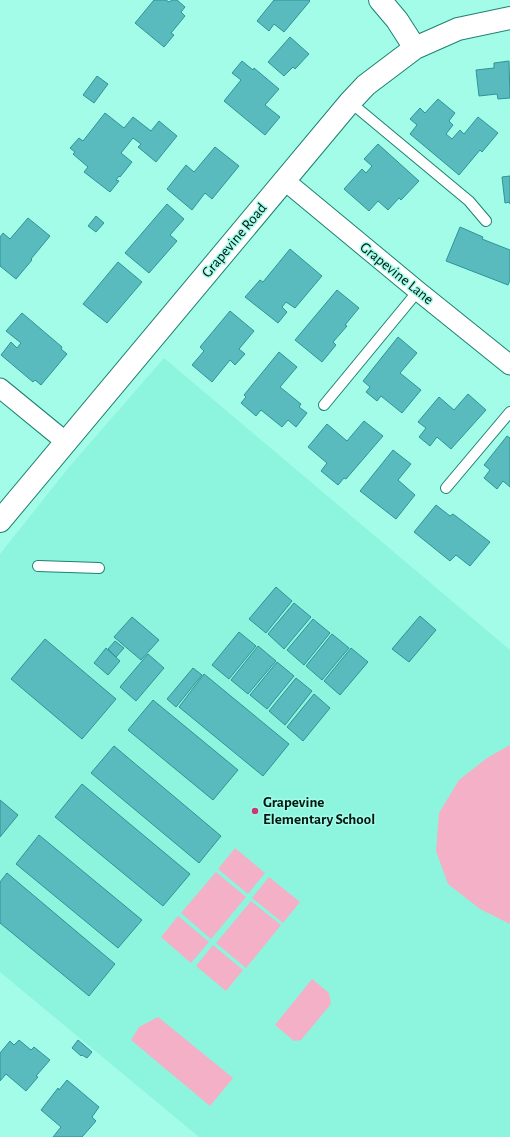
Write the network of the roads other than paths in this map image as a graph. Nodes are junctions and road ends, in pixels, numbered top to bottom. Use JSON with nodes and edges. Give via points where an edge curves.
{"nodes":[{"id":1,"x":380,"y":0,"type":"edge"},
{"id":2,"x":510,"y":18,"type":"edge"},
{"id":3,"x":415,"y":48,"type":"junction"},
{"id":4,"x":350,"y":102,"type":"junction"},
{"id":5,"x":284,"y":180,"type":"junction"},
{"id":6,"x":486,"y":221,"type":"dead end"},
{"id":7,"x":418,"y":291,"type":"junction"},
{"id":8,"x":510,"y":365,"type":"edge"},
{"id":9,"x":0,"y":388,"type":"edge"},
{"id":10,"x":324,"y":405,"type":"dead end"},
{"id":11,"x":510,"y":412,"type":"edge"},
{"id":12,"x":66,"y":442,"type":"junction"},
{"id":13,"x":446,"y":488,"type":"dead end"},
{"id":14,"x":0,"y":521,"type":"edge"},
{"id":15,"x":38,"y":566,"type":"dead end"},
{"id":16,"x":99,"y":568,"type":"dead end"}],
"edges":[{"from":1,"to":3,"type":"main road"},
{"from":2,"to":3,"type":"main road","name":"Grapevine Road","via":[[458,29]]},
{"from":3,"to":4,"type":"main road","name":"Grapevine Road","via":[[366,85]]},
{"from":4,"to":5,"type":"main road","name":"Grapevine Road"},
{"from":4,"to":6,"type":"lane","via":[[469,201]]},
{"from":5,"to":7,"type":"street","name":"Grapevine Lane"},
{"from":5,"to":12,"type":"main road","name":"Grapevine Road"},
{"from":7,"to":8,"type":"street","name":"Grapevine Lane"},
{"from":7,"to":10,"type":"lane"},
{"from":9,"to":12,"type":"street"},
{"from":11,"to":13,"type":"lane"},
{"from":12,"to":14,"type":"main road","name":"Grapevine Road"},
{"from":15,"to":16,"type":"lane"}]}
